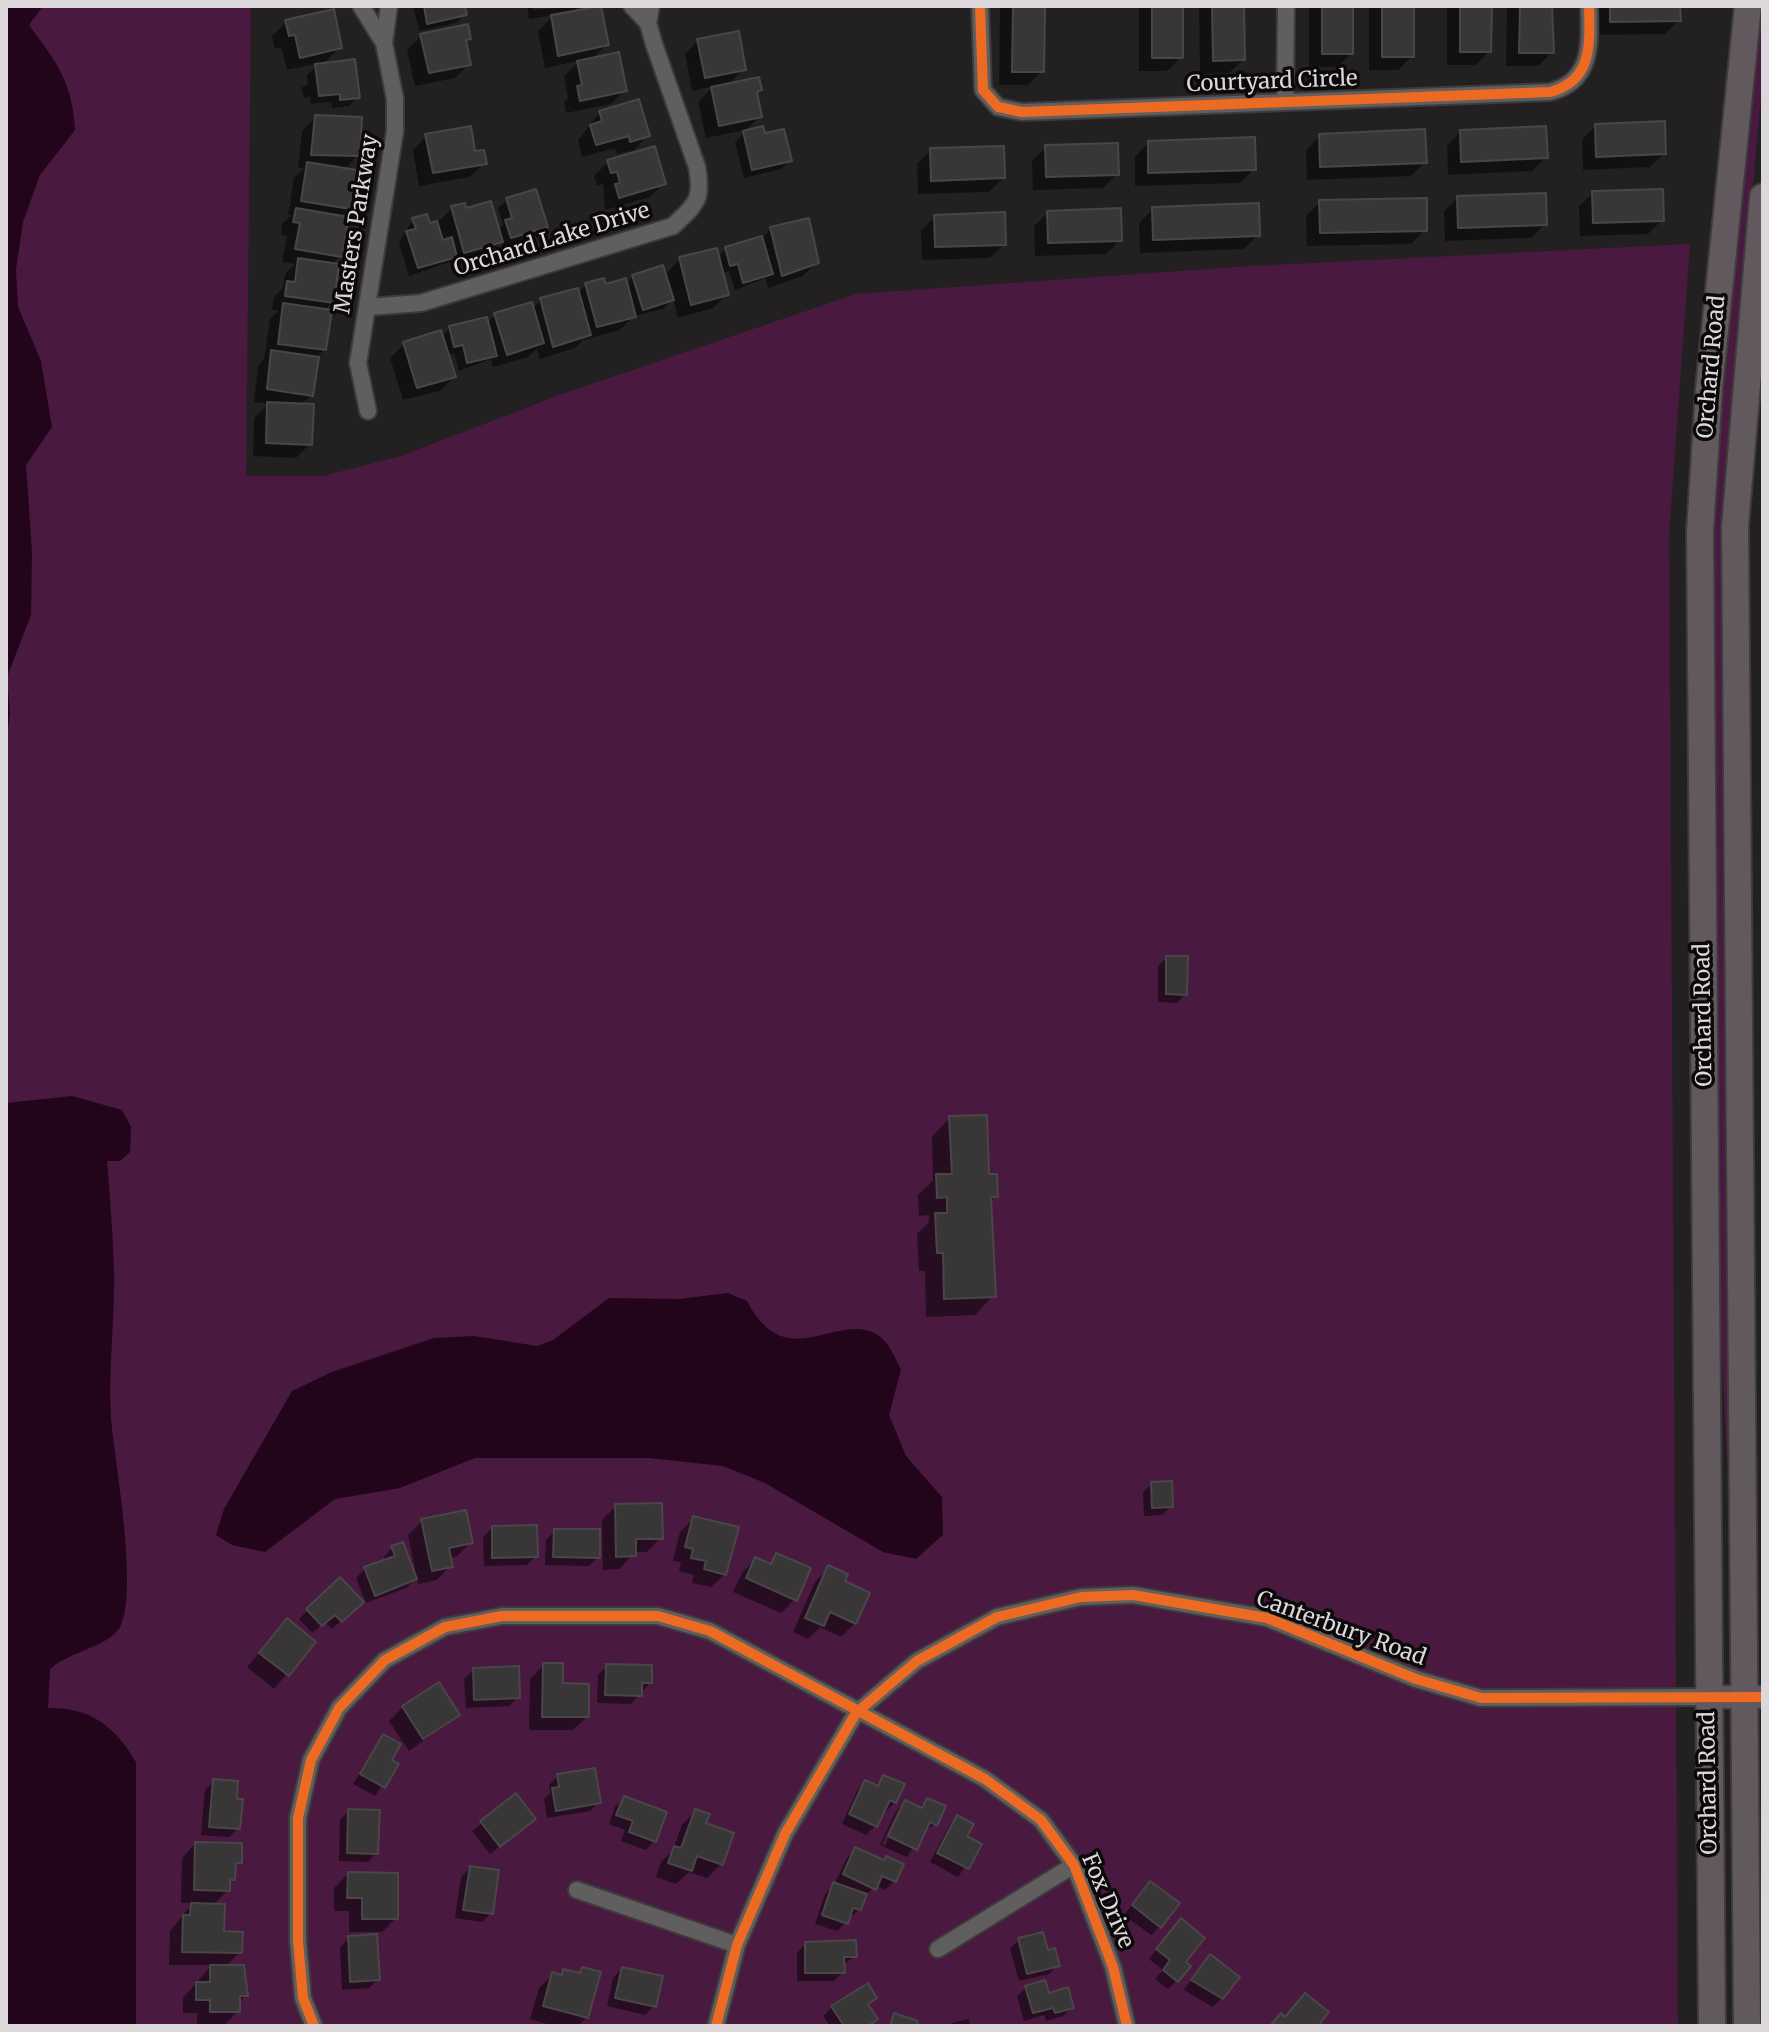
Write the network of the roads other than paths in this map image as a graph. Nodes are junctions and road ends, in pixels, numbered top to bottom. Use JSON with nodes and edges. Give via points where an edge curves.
{"nodes":[{"id":1,"x":361,"y":6,"type":"edge"},
{"id":2,"x":389,"y":6,"type":"edge"},
{"id":3,"x":632,"y":6,"type":"edge"},
{"id":4,"x":980,"y":6,"type":"edge"},
{"id":5,"x":1286,"y":6,"type":"edge"},
{"id":6,"x":1589,"y":6,"type":"edge"},
{"id":7,"x":1748,"y":6,"type":"edge"},
{"id":8,"x":650,"y":14,"type":"edge"},
{"id":9,"x":384,"y":43,"type":"junction"},
{"id":10,"x":1285,"y":102,"type":"junction"},
{"id":11,"x":1763,"y":197,"type":"edge"},
{"id":12,"x":367,"y":307,"type":"junction"},
{"id":13,"x":368,"y":411,"type":"dead end"},
{"id":14,"x":1708,"y":1697,"type":"junction"},
{"id":15,"x":1753,"y":1697,"type":"edge"},
{"id":16,"x":856,"y":1713,"type":"junction"},
{"id":17,"x":1074,"y":1865,"type":"junction"},
{"id":18,"x":577,"y":1890,"type":"dead end"},
{"id":19,"x":737,"y":1945,"type":"junction"},
{"id":20,"x":938,"y":1949,"type":"dead end"},
{"id":21,"x":314,"y":2026,"type":"edge"},
{"id":22,"x":716,"y":2026,"type":"edge"},
{"id":23,"x":1127,"y":2026,"type":"edge"},
{"id":24,"x":1712,"y":2026,"type":"edge"},
{"id":25,"x":1747,"y":2026,"type":"edge"}],
"edges":[{"from":1,"to":9,"type":"street","name":"Masters Parkway"},
{"from":2,"to":9,"type":"street","name":"Masters Parkway"},
{"from":3,"to":8,"type":"street","name":"Orchard Lake Drive"},
{"from":4,"to":10,"type":"street","name":"Courtyard Circle","via":[[983,90],[989,100],[1011,112]]},
{"from":5,"to":10,"type":"street"},
{"from":6,"to":10,"type":"street","name":"Courtyard Circle","via":[[1587,61],[1572,84],[1561,89],[1507,96]]},
{"from":7,"to":14,"type":"main road","name":"Orchard Road","via":[[1709,389],[1700,532]]},
{"from":8,"to":12,"type":"street","name":"Orchard Lake Drive","via":[[697,167],[698,202],[673,226],[421,303]]},
{"from":9,"to":12,"type":"street","name":"Masters Parkway","via":[[395,131]]},
{"from":11,"to":15,"type":"main road","name":"Orchard Road","via":[[1735,526]]},
{"from":12,"to":13,"type":"street","name":"Masters Parkway","via":[[358,363]]},
{"from":14,"to":15,"type":"street"},
{"from":14,"to":16,"type":"street","name":"Canterbury Road","via":[[1481,1698],[1416,1679],[1267,1618],[1133,1595],[1081,1597],[997,1617],[917,1661]]},
{"from":14,"to":24,"type":"main road","name":"Orchard Road"},
{"from":15,"to":25,"type":"main road","name":"Orchard Road"},
{"from":16,"to":17,"type":"street","name":"Fox Drive","via":[[985,1779],[1041,1820]]},
{"from":16,"to":19,"type":"street","name":"Canterbury Road","via":[[785,1834]]},
{"from":16,"to":21,"type":"street","name":"Fox Drive","via":[[710,1631],[658,1616],[502,1616],[445,1627],[385,1660],[339,1708],[311,1760],[298,1818],[298,1941],[303,1998]]},
{"from":17,"to":20,"type":"street"},
{"from":17,"to":23,"type":"street","name":"Fox Drive","via":[[1113,1967]]},
{"from":18,"to":19,"type":"street"},
{"from":19,"to":22,"type":"street","name":"Canterbury Road"}]}
